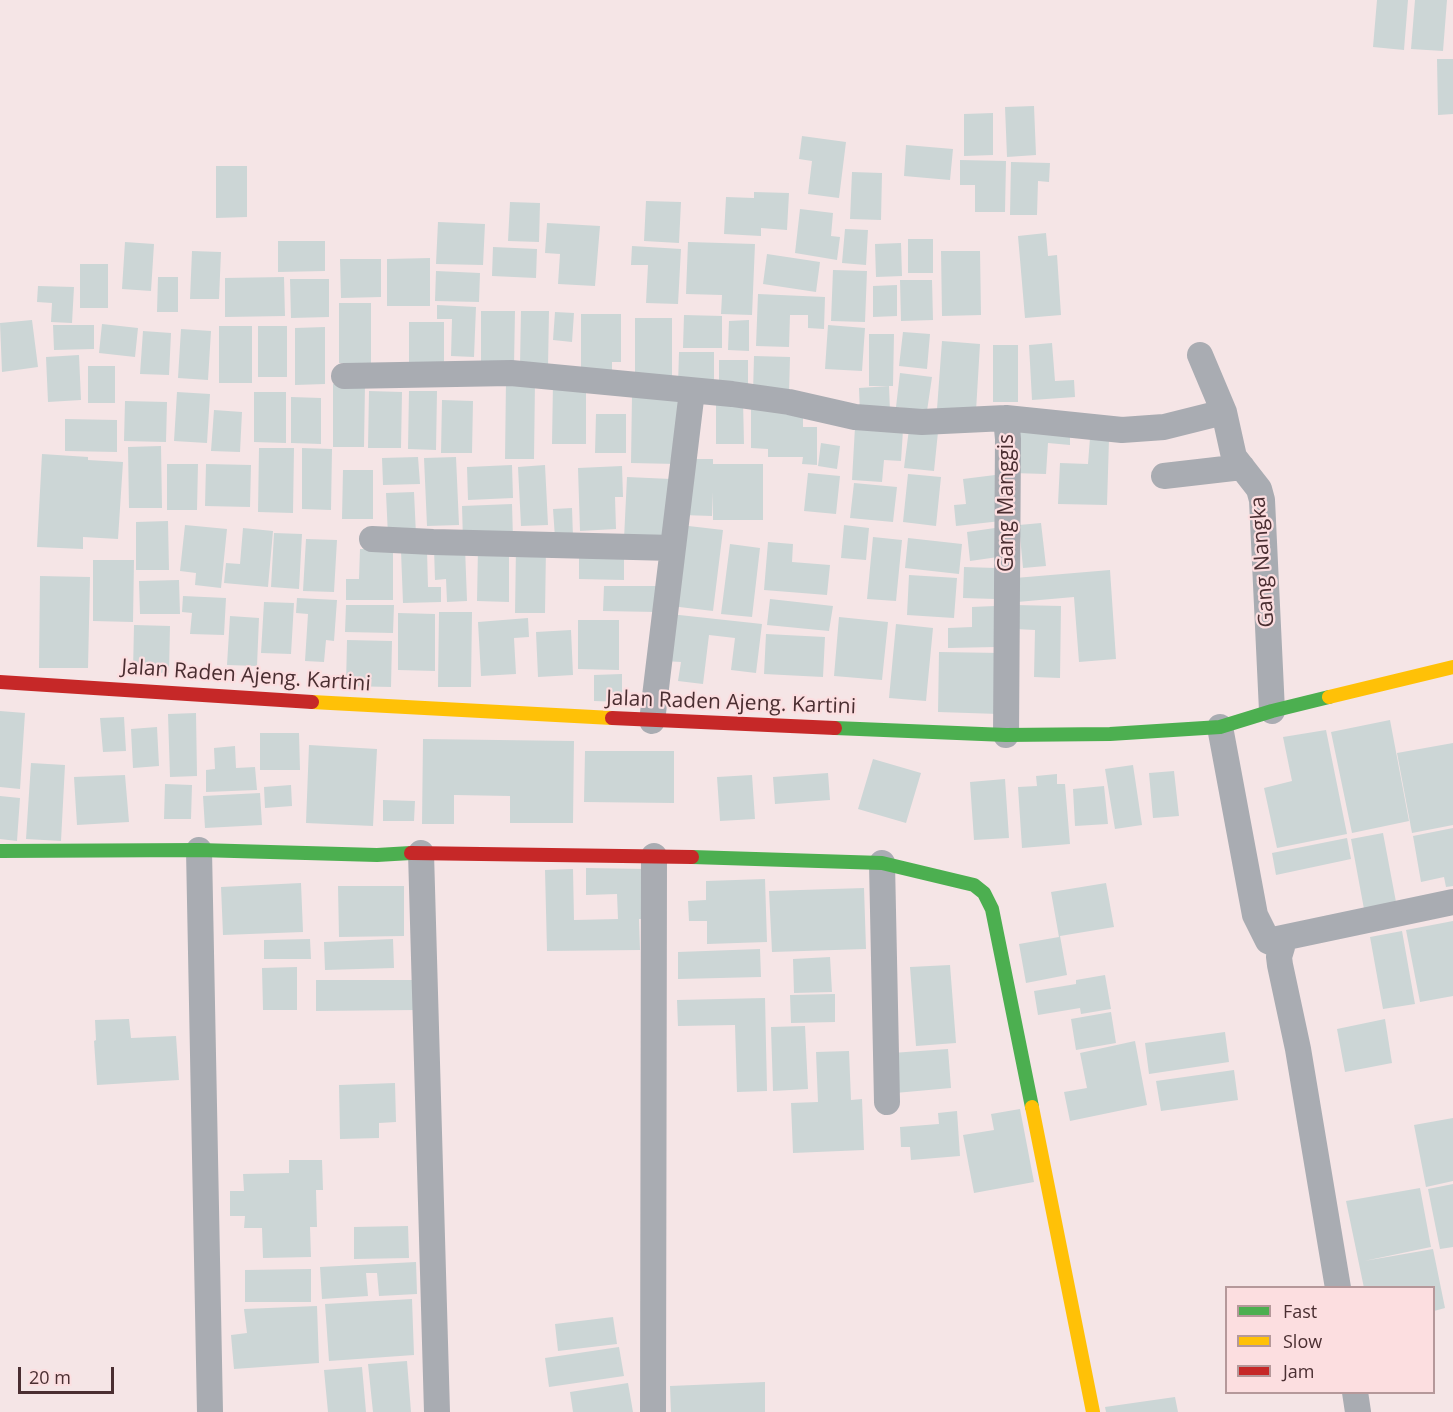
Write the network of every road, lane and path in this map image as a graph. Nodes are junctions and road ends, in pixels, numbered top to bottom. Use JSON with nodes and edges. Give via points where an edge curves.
{"nodes":[{"id":1,"x":1200,"y":355,"type":"dead end"},
{"id":2,"x":344,"y":376,"type":"dead end"},
{"id":3,"x":692,"y":391,"type":"junction"},
{"id":4,"x":1224,"y":412,"type":"junction"},
{"id":5,"x":1006,"y":418,"type":"junction"},
{"id":6,"x":1242,"y":467,"type":"junction"},
{"id":7,"x":1164,"y":476,"type":"dead end"},
{"id":8,"x":372,"y":539,"type":"dead end"},
{"id":9,"x":673,"y":548,"type":"junction"},
{"id":10,"x":1453,"y":667,"type":"edge"},
{"id":11,"x":0,"y":681,"type":"edge"},
{"id":12,"x":1272,"y":711,"type":"junction"},
{"id":13,"x":652,"y":721,"type":"junction"},
{"id":14,"x":1220,"y":727,"type":"junction"},
{"id":15,"x":1006,"y":735,"type":"junction"},
{"id":16,"x":199,"y":850,"type":"junction"},
{"id":17,"x":0,"y":851,"type":"edge"},
{"id":18,"x":421,"y":853,"type":"junction"},
{"id":19,"x":654,"y":856,"type":"junction"},
{"id":20,"x":882,"y":863,"type":"junction"},
{"id":21,"x":1453,"y":902,"type":"edge"},
{"id":22,"x":1268,"y":941,"type":"junction"},
{"id":23,"x":886,"y":1101,"type":"dead end"},
{"id":24,"x":1338,"y":1286,"type":"edge"},
{"id":25,"x":1355,"y":1394,"type":"edge"},
{"id":26,"x":210,"y":1412,"type":"edge"},
{"id":27,"x":437,"y":1412,"type":"edge"},
{"id":28,"x":653,"y":1412,"type":"edge"},
{"id":29,"x":1093,"y":1412,"type":"edge"},
{"id":30,"x":1358,"y":1412,"type":"edge"}],
"edges":[{"from":1,"to":4,"type":"street","name":"Gang Nangka"},
{"from":2,"to":3,"type":"street","via":[[511,373]]},
{"from":3,"to":5,"type":"street","via":[[789,402],[855,417],[922,422]]},
{"from":3,"to":9,"type":"street"},
{"from":4,"to":5,"type":"street","name":"Gang Manggis","via":[[1164,427],[1122,430]]},
{"from":4,"to":6,"type":"street","name":"Gang Nangka","via":[[1232,453]]},
{"from":5,"to":15,"type":"street","name":"Gang Manggis"},
{"from":6,"to":7,"type":"street"},
{"from":6,"to":12,"type":"street","name":"Gang Nangka","via":[[1262,500]]},
{"from":8,"to":9,"type":"street"},
{"from":9,"to":13,"type":"street"},
{"from":10,"to":12,"type":"street","name":"Jalan Raden Ajeng. Kartini"},
{"from":11,"to":13,"type":"street","name":"Jalan Raden Ajeng. Kartini"},
{"from":12,"to":14,"type":"street","name":"Jalan Raden Ajeng. Kartini"},
{"from":13,"to":15,"type":"street","name":"Jalan Raden Ajeng. Kartini"},
{"from":14,"to":15,"type":"street","name":"Jalan Raden Ajeng. Kartini"},
{"from":14,"to":22,"type":"street","via":[[1255,915]]},
{"from":16,"to":17,"type":"street"},
{"from":16,"to":18,"type":"street"},
{"from":16,"to":26,"type":"street"},
{"from":18,"to":19,"type":"street"},
{"from":18,"to":27,"type":"street"},
{"from":19,"to":20,"type":"street"},
{"from":19,"to":28,"type":"street"},
{"from":20,"to":23,"type":"street"},
{"from":20,"to":29,"type":"street","via":[[974,885],[984,893],[992,909]]},
{"from":21,"to":22,"type":"street"},
{"from":22,"to":24,"type":"street","via":[[1282,947],[1280,965]]},
{"from":25,"to":30,"type":"street"}]}
